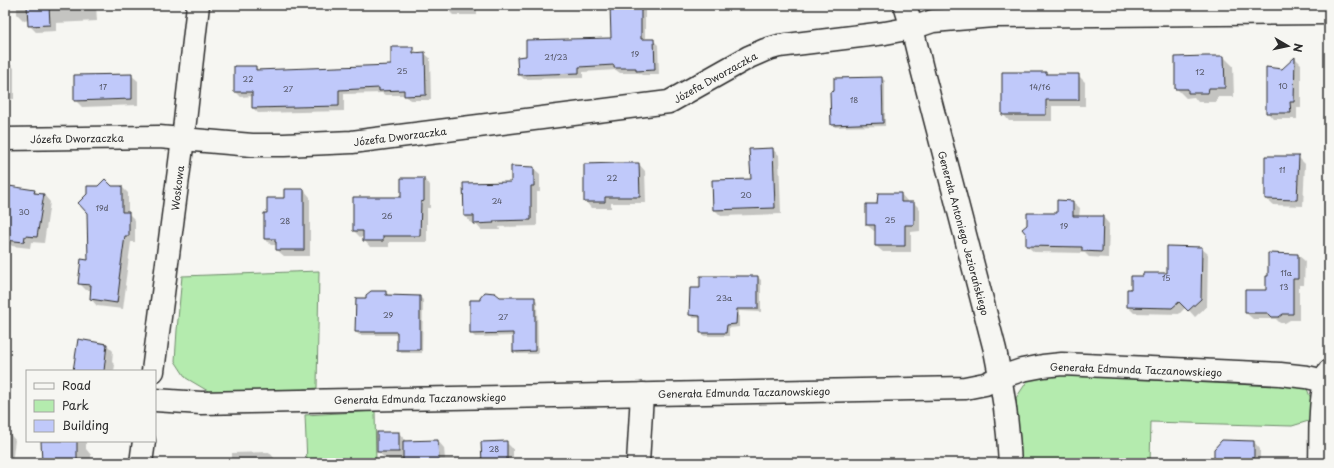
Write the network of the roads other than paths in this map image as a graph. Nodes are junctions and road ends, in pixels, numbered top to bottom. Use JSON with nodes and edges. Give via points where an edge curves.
{"nodes":[{"id":1,"x":198,"y":5,"type":"edge"},
{"id":2,"x":905,"y":5,"type":"edge"},
{"id":3,"x":1329,"y":12,"type":"edge"},
{"id":4,"x":912,"y":28,"type":"junction"},
{"id":5,"x":183,"y":139,"type":"junction"},
{"id":6,"x":5,"y":140,"type":"edge"},
{"id":7,"x":153,"y":370,"type":"edge"},
{"id":8,"x":1001,"y":377,"type":"junction"},
{"id":9,"x":1328,"y":378,"type":"edge"},
{"id":10,"x":642,"y":394,"type":"junction"},
{"id":11,"x":156,"y":400,"type":"edge"},
{"id":12,"x":144,"y":442,"type":"edge"},
{"id":13,"x":141,"y":463,"type":"edge"},
{"id":14,"x":638,"y":463,"type":"edge"},
{"id":15,"x":1010,"y":463,"type":"edge"},
{"id":16,"x":1320,"y":463,"type":"edge"}],
"edges":[{"from":1,"to":5,"type":"street","name":"Woskowa"},
{"from":2,"to":4,"type":"street","name":"Generała Antoniego Jeziorańskiego"},
{"from":3,"to":4,"type":"street","name":"Józefa Dworzaczka","via":[[993,16],[933,21]]},
{"from":4,"to":5,"type":"street","name":"Józefa Dworzaczka","via":[[765,50],[669,102],[352,142],[276,145]]},
{"from":4,"to":8,"type":"street","name":"Generała Antoniego Jeziorańskiego"},
{"from":5,"to":6,"type":"street","name":"Józefa Dworzaczka","via":[[159,137]]},
{"from":5,"to":7,"type":"street","name":"Woskowa"},
{"from":8,"to":9,"type":"street","name":"Generała Edmunda Taczanowskiego","via":[[1022,370],[1062,364]]},
{"from":8,"to":10,"type":"street","name":"Generała Edmunda Taczanowskiego","via":[[985,384],[965,388]]},
{"from":8,"to":15,"type":"street","name":"Generała Antoniego Jeziorańskiego"},
{"from":9,"to":16,"type":"street","via":[[1323,394]]},
{"from":10,"to":11,"type":"street","name":"Generała Edmunda Taczanowskiego","via":[[201,403]]},
{"from":10,"to":14,"type":"street"},
{"from":12,"to":13,"type":"street"}]}
